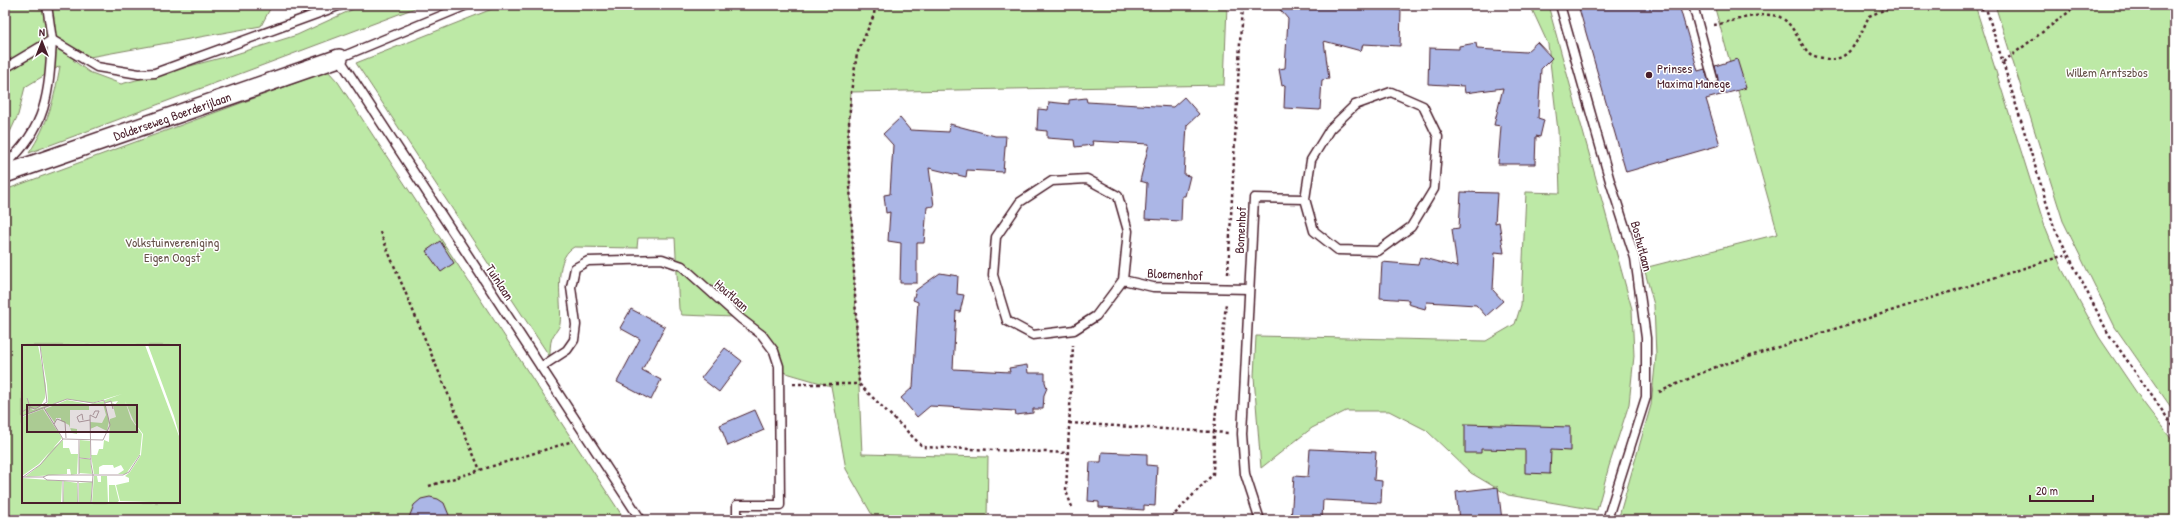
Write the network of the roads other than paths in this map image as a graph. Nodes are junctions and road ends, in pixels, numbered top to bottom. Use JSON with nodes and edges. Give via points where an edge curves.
{"nodes":[{"id":1,"x":47,"y":5,"type":"edge"},
{"id":2,"x":341,"y":5,"type":"edge"},
{"id":3,"x":468,"y":5,"type":"edge"},
{"id":4,"x":1560,"y":5,"type":"edge"},
{"id":5,"x":1693,"y":5,"type":"edge"},
{"id":6,"x":52,"y":40,"type":"junction"},
{"id":7,"x":339,"y":58,"type":"junction"},
{"id":8,"x":5,"y":68,"type":"edge"},
{"id":9,"x":1713,"y":79,"type":"dead end"},
{"id":10,"x":5,"y":165,"type":"edge"},
{"id":11,"x":5,"y":174,"type":"edge"},
{"id":12,"x":1305,"y":199,"type":"junction"},
{"id":13,"x":1123,"y":280,"type":"junction"},
{"id":14,"x":1249,"y":289,"type":"junction"},
{"id":15,"x":541,"y":367,"type":"junction"},
{"id":16,"x":641,"y":520,"type":"edge"},
{"id":17,"x":737,"y":520,"type":"edge"},
{"id":18,"x":1260,"y":520,"type":"edge"},
{"id":19,"x":1607,"y":520,"type":"edge"}],
"edges":[{"from":1,"to":6,"type":"lane"},
{"from":2,"to":6,"type":"lane","via":[[155,73],[139,74],[97,67]]},
{"from":3,"to":7,"type":"lane"},
{"from":4,"to":19,"type":"lane","name":"Boshutlaan","via":[[1610,181],[1635,258],[1646,338],[1646,398]]},
{"from":5,"to":9,"type":"lane"},
{"from":6,"to":8,"type":"lane"},
{"from":6,"to":10,"type":"lane","via":[[50,85],[38,125],[18,154]]},
{"from":7,"to":11,"type":"street","name":"Dolderseweg Boerderijlaan"},
{"from":7,"to":15,"type":"lane","name":"Tuinlaan"},
{"from":12,"to":12,"type":"lane","via":[[1314,232],[1338,250],[1378,251],[1411,227],[1434,189],[1438,137],[1423,106],[1391,92],[1355,105],[1330,129],[1311,160]]},
{"from":12,"to":14,"type":"lane","name":"Bomenhof","via":[[1254,198]]},
{"from":13,"to":13,"type":"lane","via":[[1096,316],[1074,330],[1033,335],[1007,321],[993,275],[996,237],[1020,202],[1052,181],[1087,179],[1118,196],[1128,231]]},
{"from":13,"to":14,"type":"lane","name":"Bloemenhof","via":[[1153,287]]},
{"from":14,"to":18,"type":"lane","via":[[1242,434],[1245,474]]},
{"from":15,"to":16,"type":"lane","name":"Tuinlaan"},
{"from":15,"to":17,"type":"lane","name":"Houtlaan","via":[[567,350],[574,340],[576,325],[571,287],[575,268],[588,261],[662,259],[682,266],[762,335],[774,351],[779,366],[780,505],[737,504]]}]}
